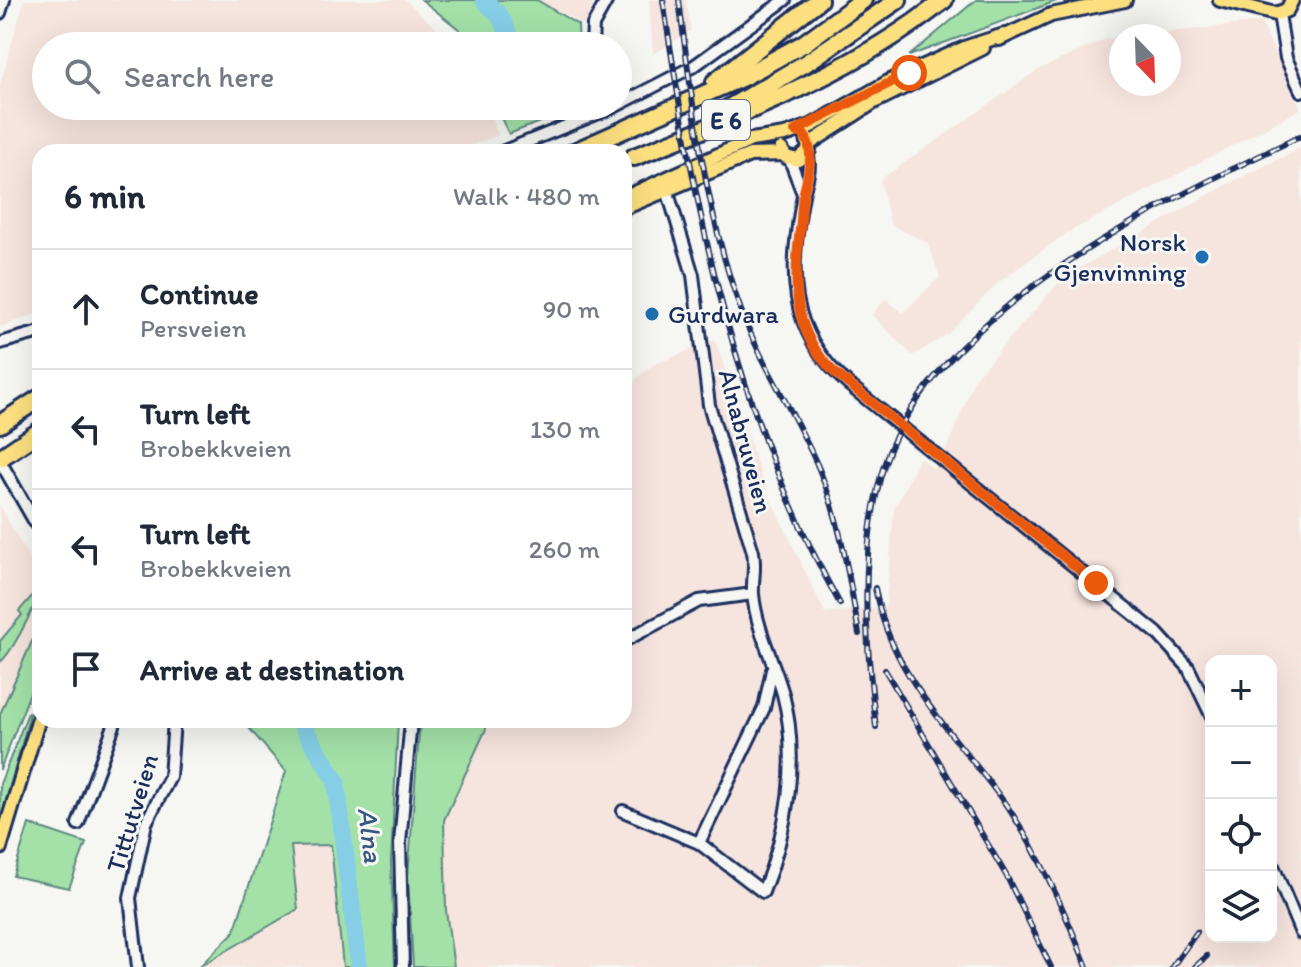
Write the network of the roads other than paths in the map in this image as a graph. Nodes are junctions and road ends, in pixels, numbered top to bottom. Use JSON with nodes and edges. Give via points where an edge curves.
{"nodes":[{"id":1,"x":4,"y":0,"type":"edge"},
{"id":2,"x":607,"y":0,"type":"edge"},
{"id":3,"x":785,"y":0,"type":"edge"},
{"id":4,"x":819,"y":0,"type":"edge"},
{"id":5,"x":863,"y":0,"type":"edge"},
{"id":6,"x":898,"y":0,"type":"edge"},
{"id":7,"x":944,"y":0,"type":"edge"},
{"id":8,"x":1125,"y":0,"type":"edge"},
{"id":9,"x":1220,"y":0,"type":"edge"},
{"id":10,"x":1295,"y":1,"type":"edge"},
{"id":11,"x":1269,"y":8,"type":"edge"},
{"id":12,"x":0,"y":13,"type":"edge"},
{"id":13,"x":593,"y":32,"type":"edge"},
{"id":14,"x":1004,"y":35,"type":"junction"},
{"id":15,"x":1301,"y":91,"type":"edge"},
{"id":16,"x":632,"y":97,"type":"edge"},
{"id":17,"x":695,"y":97,"type":"junction"},
{"id":18,"x":580,"y":120,"type":"edge"},
{"id":19,"x":790,"y":133,"type":"junction"},
{"id":20,"x":522,"y":144,"type":"edge"},
{"id":21,"x":592,"y":144,"type":"edge"},
{"id":22,"x":808,"y":148,"type":"junction"},
{"id":23,"x":787,"y":157,"type":"junction"},
{"id":24,"x":632,"y":158,"type":"edge"},
{"id":25,"x":632,"y":159,"type":"edge"},
{"id":26,"x":665,"y":184,"type":"junction"},
{"id":27,"x":803,"y":194,"type":"junction"},
{"id":28,"x":632,"y":195,"type":"edge"},
{"id":29,"x":632,"y":203,"type":"edge"},
{"id":30,"x":32,"y":334,"type":"edge"},
{"id":31,"x":0,"y":343,"type":"edge"},
{"id":32,"x":32,"y":403,"type":"edge"},
{"id":33,"x":0,"y":424,"type":"edge"},
{"id":34,"x":32,"y":437,"type":"edge"},
{"id":35,"x":0,"y":460,"type":"edge"},
{"id":36,"x":32,"y":517,"type":"edge"},
{"id":37,"x":753,"y":594,"type":"junction"},
{"id":38,"x":632,"y":637,"type":"edge"},
{"id":39,"x":773,"y":668,"type":"junction"},
{"id":40,"x":1205,"y":701,"type":"edge"},
{"id":41,"x":36,"y":728,"type":"edge"},
{"id":42,"x":113,"y":728,"type":"edge"},
{"id":43,"x":173,"y":728,"type":"edge"},
{"id":44,"x":410,"y":728,"type":"edge"},
{"id":45,"x":623,"y":811,"type":"dead end"},
{"id":46,"x":78,"y":824,"type":"dead end"},
{"id":47,"x":699,"y":843,"type":"junction"},
{"id":48,"x":0,"y":848,"type":"edge"},
{"id":49,"x":1275,"y":871,"type":"edge"},
{"id":50,"x":1301,"y":933,"type":"edge"},
{"id":51,"x":138,"y":967,"type":"edge"},
{"id":52,"x":403,"y":967,"type":"edge"}],
"edges":[{"from":1,"to":12,"type":"street"},
{"from":2,"to":13,"type":"street"},
{"from":3,"to":16,"type":"street","via":[[694,66]]},
{"from":4,"to":17,"type":"highway"},
{"from":5,"to":17,"type":"highway","number":"E 6","via":[[782,56]]},
{"from":6,"to":24,"type":"highway","number":"E 6","via":[[772,84]]},
{"from":7,"to":25,"type":"highway","number":"E 6","via":[[833,72]]},
{"from":8,"to":14,"type":"main road","via":[[1051,15]]},
{"from":9,"to":11,"type":"main road"},
{"from":10,"to":11,"type":"main road"},
{"from":11,"to":15,"type":"street"},
{"from":14,"to":19,"type":"main road","via":[[890,81]]},
{"from":14,"to":22,"type":"main road","via":[[874,102]]},
{"from":17,"to":21,"type":"highway","number":"E 6"},
{"from":18,"to":20,"type":"street"},
{"from":19,"to":22,"type":"main road","via":[[803,134]]},
{"from":19,"to":23,"type":"main road","via":[[780,144]]},
{"from":19,"to":26,"type":"main road","via":[[751,140]]},
{"from":22,"to":23,"type":"main road","via":[[802,158]]},
{"from":22,"to":27,"type":"street"},
{"from":23,"to":26,"type":"main road","via":[[750,155]]},
{"from":23,"to":27,"type":"street"},
{"from":26,"to":28,"type":"main road"},
{"from":26,"to":29,"type":"main road"},
{"from":26,"to":37,"type":"street","name":"Alnabruveien","via":[[695,287],[709,405],[754,555]]},
{"from":27,"to":40,"type":"street","via":[[795,292],[805,333],[820,358],[1157,633],[1194,676]]},
{"from":30,"to":31,"type":"street"},
{"from":32,"to":33,"type":"highway"},
{"from":34,"to":35,"type":"highway"},
{"from":35,"to":36,"type":"street"},
{"from":37,"to":38,"type":"street","via":[[699,601]]},
{"from":37,"to":39,"type":"street","name":"Alnabruveien"},
{"from":39,"to":47,"type":"street","name":"Alnabruveien","via":[[764,708]]},
{"from":39,"to":47,"type":"street","name":"Alnabruveien","via":[[788,734],[787,807],[780,850],[763,892]]},
{"from":41,"to":48,"type":"main road"},
{"from":42,"to":46,"type":"street"},
{"from":43,"to":51,"type":"street","name":"Tittutveien","via":[[170,777],[146,823],[130,898]]},
{"from":44,"to":52,"type":"street","via":[[400,843]]},
{"from":45,"to":47,"type":"street","name":"Alnabruveien"},
{"from":49,"to":50,"type":"street"}]}
